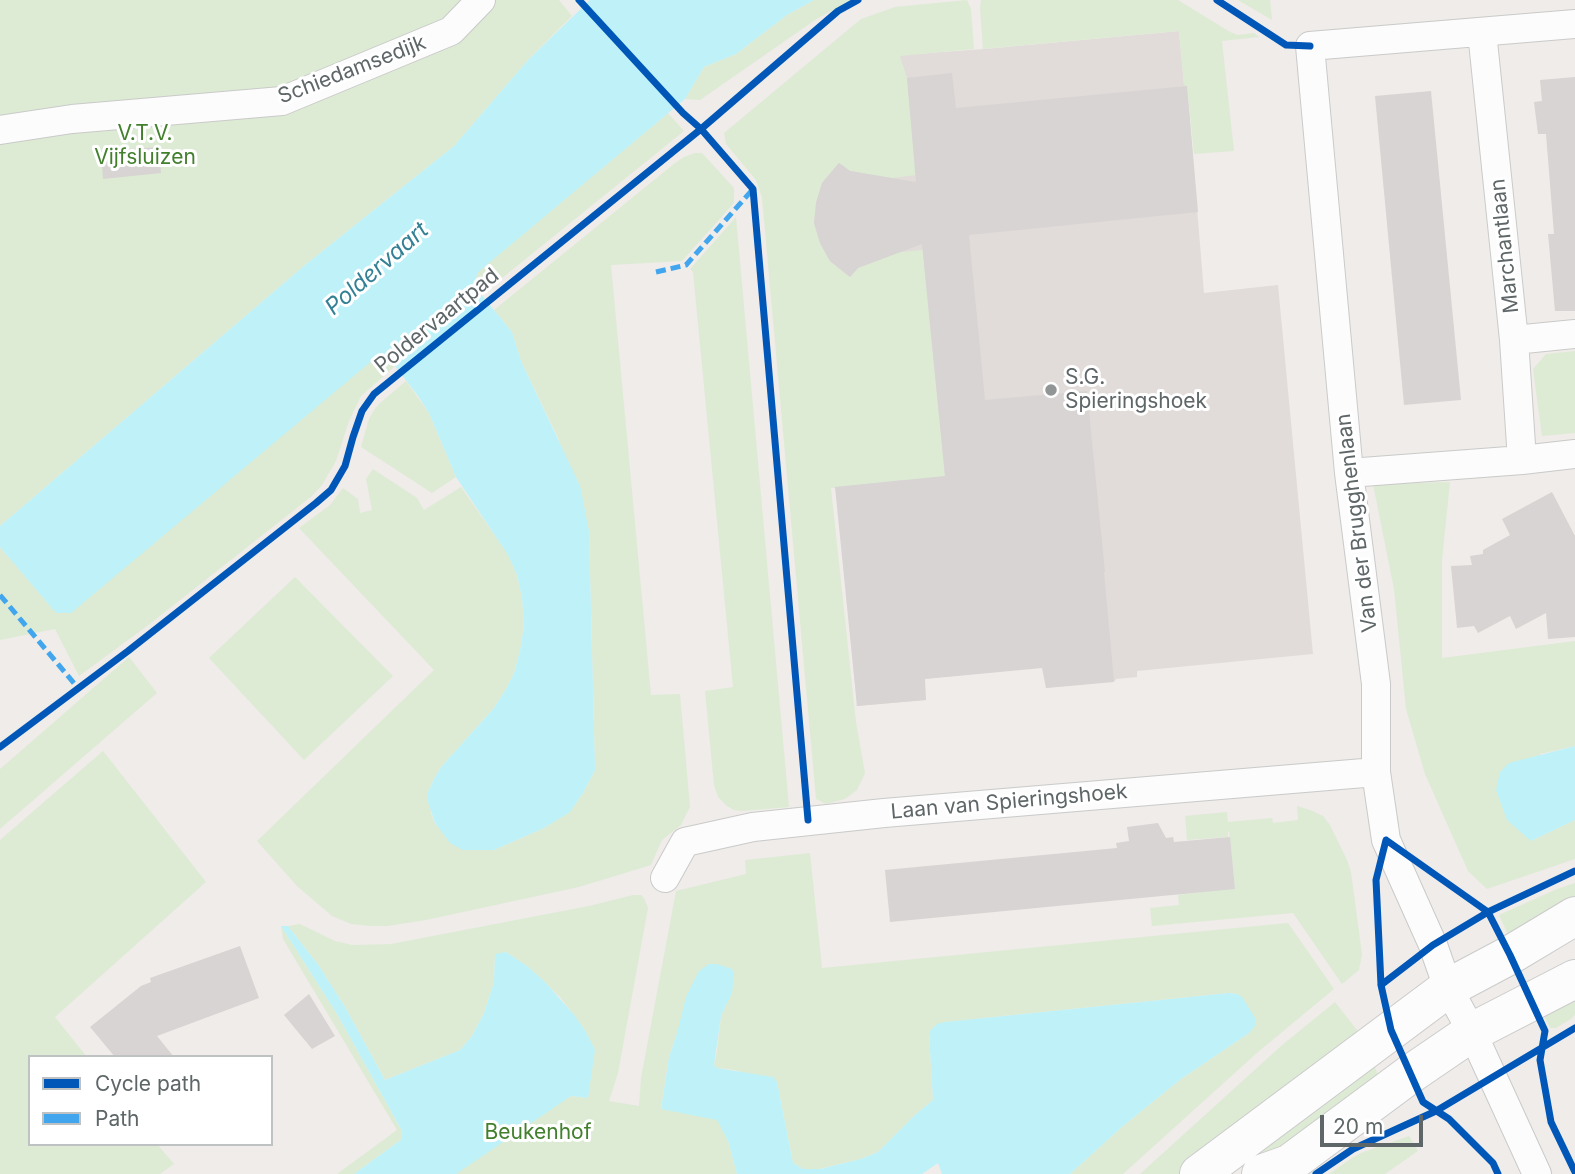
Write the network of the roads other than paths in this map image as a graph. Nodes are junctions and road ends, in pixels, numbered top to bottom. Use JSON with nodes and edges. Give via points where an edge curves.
{"nodes":[{"id":1,"x":481,"y":0,"type":"edge"},
{"id":2,"x":1575,"y":24,"type":"edge"},
{"id":3,"x":1482,"y":32,"type":"junction"},
{"id":4,"x":0,"y":130,"type":"edge"},
{"id":5,"x":1575,"y":334,"type":"edge"},
{"id":6,"x":1514,"y":340,"type":"junction"},
{"id":7,"x":1575,"y":454,"type":"edge"},
{"id":8,"x":1522,"y":460,"type":"junction"},
{"id":9,"x":1349,"y":473,"type":"junction"},
{"id":10,"x":1376,"y":772,"type":"junction"},
{"id":11,"x":665,"y":878,"type":"dead end"},
{"id":12,"x":1575,"y":916,"type":"edge"},
{"id":13,"x":1575,"y":979,"type":"edge"},
{"id":14,"x":1448,"y":988,"type":"junction"},
{"id":15,"x":1472,"y":1032,"type":"junction"},
{"id":16,"x":1199,"y":1174,"type":"edge"},
{"id":17,"x":1261,"y":1174,"type":"edge"},
{"id":18,"x":1537,"y":1174,"type":"edge"}],
"edges":[{"from":1,"to":4,"type":"street","name":"Schiedamsedijk","via":[[451,31],[282,101],[72,119]]},
{"from":2,"to":3,"type":"street"},
{"from":3,"to":6,"type":"street","name":"Marchantlaan"},
{"from":3,"to":9,"type":"street","name":"Van der Brugghenlaan","via":[[1310,46]]},
{"from":5,"to":6,"type":"street"},
{"from":6,"to":8,"type":"street","name":"Marchantlaan"},
{"from":7,"to":8,"type":"street"},
{"from":8,"to":9,"type":"street"},
{"from":9,"to":10,"type":"street","name":"Van der Brugghenlaan","via":[[1376,684]]},
{"from":10,"to":11,"type":"street","name":"Laan van Spieringshoek","via":[[753,827],[685,842]]},
{"from":10,"to":14,"type":"street","name":"Van der Brugghenlaan","via":[[1386,840]]},
{"from":12,"to":14,"type":"main road"},
{"from":13,"to":15,"type":"main road"},
{"from":14,"to":15,"type":"street","name":"Van der Brugghenlaan"},
{"from":14,"to":16,"type":"main road"},
{"from":15,"to":17,"type":"main road","via":[[1289,1164]]},
{"from":15,"to":18,"type":"street","name":"Van der Brugghenlaan"}]}
